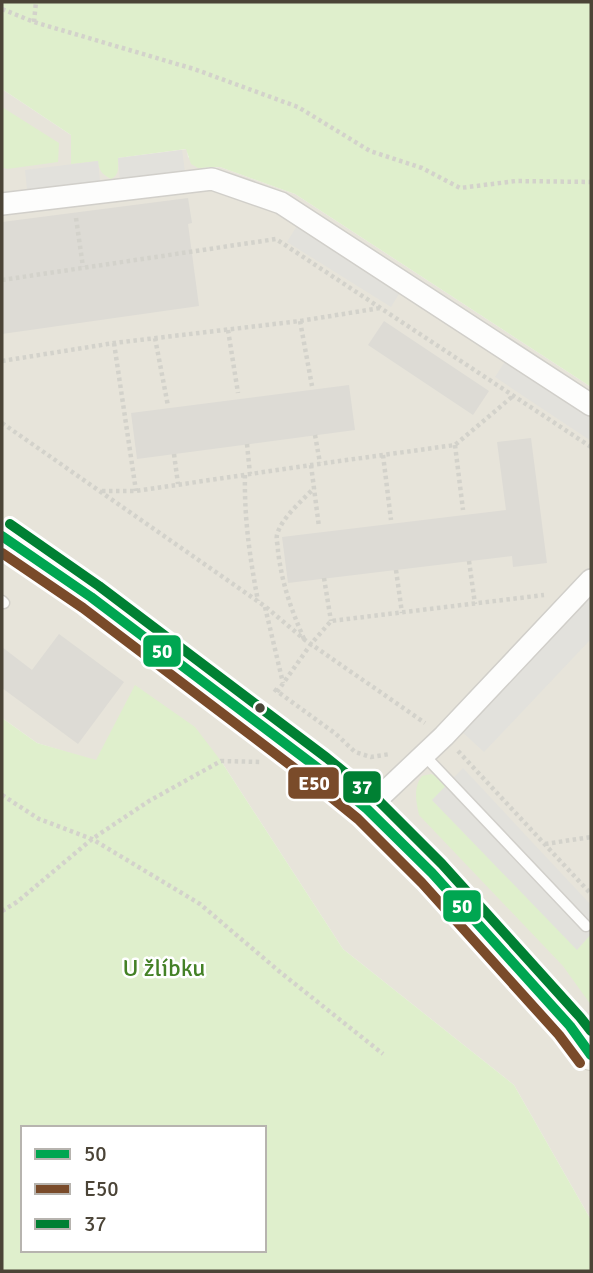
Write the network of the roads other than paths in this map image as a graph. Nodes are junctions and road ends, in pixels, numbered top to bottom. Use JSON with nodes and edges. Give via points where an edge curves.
{"nodes":[{"id":1,"x":2,"y":204,"type":"edge"},
{"id":2,"x":591,"y":405,"type":"edge"},
{"id":3,"x":2,"y":536,"type":"edge"},
{"id":4,"x":591,"y":580,"type":"edge"},
{"id":5,"x":424,"y":755,"type":"junction"},
{"id":6,"x":367,"y":809,"type":"junction"},
{"id":7,"x":586,"y":926,"type":"dead end"},
{"id":8,"x":591,"y":1055,"type":"edge"}],
"edges":[{"from":1,"to":2,"type":"street","via":[[212,179],[281,203]]},
{"from":3,"to":6,"type":"street","via":[[91,597]]},
{"from":4,"to":5,"type":"street"},
{"from":5,"to":6,"type":"street"},
{"from":5,"to":7,"type":"lane"},
{"from":6,"to":8,"type":"street","via":[[497,943]]}]}
